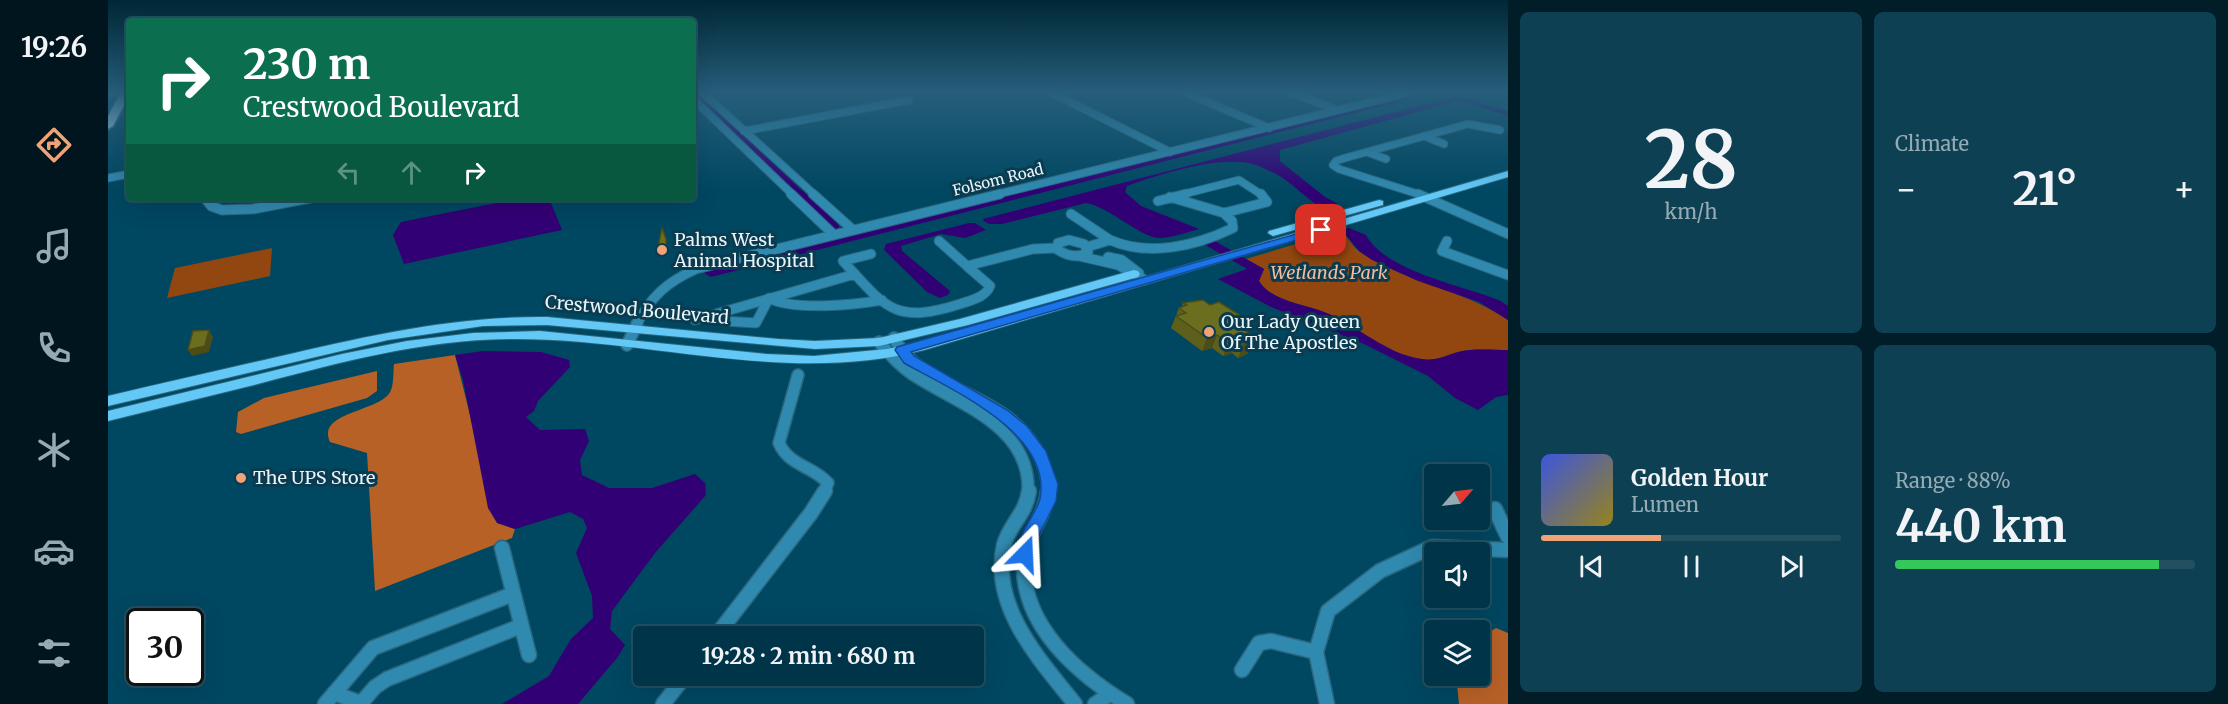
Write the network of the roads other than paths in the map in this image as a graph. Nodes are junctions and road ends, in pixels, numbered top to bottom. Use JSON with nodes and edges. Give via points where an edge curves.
{"nodes":[{"id":1,"x":720,"y":125,"type":"edge"},
{"id":2,"x":737,"y":125,"type":"edge"},
{"id":3,"x":777,"y":125,"type":"edge"},
{"id":4,"x":1116,"y":125,"type":"edge"},
{"id":5,"x":1262,"y":125,"type":"edge"},
{"id":6,"x":1282,"y":125,"type":"edge"},
{"id":7,"x":1465,"y":125,"type":"edge"},
{"id":8,"x":1473,"y":125,"type":"edge"},
{"id":9,"x":1270,"y":128,"type":"junction"},
{"id":10,"x":1500,"y":130,"type":"dead end"},
{"id":11,"x":744,"y":131,"type":"junction"},
{"id":12,"x":1423,"y":136,"type":"junction"},
{"id":13,"x":1444,"y":144,"type":"dead end"},
{"id":14,"x":1170,"y":152,"type":"junction"},
{"id":15,"x":1367,"y":152,"type":"junction"},
{"id":16,"x":1386,"y":159,"type":"dead end"},
{"id":17,"x":1508,"y":165,"type":"edge"},
{"id":18,"x":126,"y":173,"type":"edge"},
{"id":19,"x":1508,"y":174,"type":"edge"},
{"id":20,"x":108,"y":176,"type":"edge"},
{"id":21,"x":1416,"y":193,"type":"junction"},
{"id":22,"x":1170,"y":197,"type":"junction"},
{"id":23,"x":1427,"y":198,"type":"junction"},
{"id":24,"x":206,"y":201,"type":"edge"},
{"id":25,"x":293,"y":201,"type":"edge"},
{"id":26,"x":1158,"y":201,"type":"dead end"},
{"id":27,"x":1224,"y":213,"type":"junction"},
{"id":28,"x":1071,"y":214,"type":"dead end"},
{"id":29,"x":852,"y":229,"type":"junction"},
{"id":30,"x":833,"y":234,"type":"junction"},
{"id":31,"x":1508,"y":234,"type":"edge"},
{"id":32,"x":1106,"y":237,"type":"junction"},
{"id":33,"x":1448,"y":241,"type":"dead end"},
{"id":34,"x":939,"y":242,"type":"dead end"},
{"id":35,"x":1058,"y":248,"type":"junction"},
{"id":36,"x":1083,"y":248,"type":"junction"},
{"id":37,"x":1235,"y":249,"type":"junction"},
{"id":38,"x":871,"y":254,"type":"dead end"},
{"id":39,"x":1215,"y":255,"type":"junction"},
{"id":40,"x":967,"y":266,"type":"junction"},
{"id":41,"x":855,"y":274,"type":"junction"},
{"id":42,"x":1139,"y":275,"type":"junction"},
{"id":43,"x":1508,"y":275,"type":"edge"},
{"id":44,"x":769,"y":298,"type":"junction"},
{"id":45,"x":882,"y":300,"type":"junction"},
{"id":46,"x":719,"y":313,"type":"junction"},
{"id":47,"x":695,"y":320,"type":"dead end"},
{"id":48,"x":635,"y":329,"type":"junction"},
{"id":49,"x":894,"y":338,"type":"junction"},
{"id":50,"x":627,"y":345,"type":"junction"},
{"id":51,"x":883,"y":347,"type":"junction"},
{"id":52,"x":902,"y":350,"type":"junction"},
{"id":53,"x":798,"y":375,"type":"dead end"},
{"id":54,"x":108,"y":401,"type":"edge"},
{"id":55,"x":108,"y":416,"type":"edge"},
{"id":56,"x":1495,"y":509,"type":"dead end"},
{"id":57,"x":1508,"y":537,"type":"edge"},
{"id":58,"x":502,"y":548,"type":"dead end"},
{"id":59,"x":1508,"y":550,"type":"edge"},
{"id":60,"x":513,"y":594,"type":"junction"},
{"id":61,"x":521,"y":626,"type":"junction"},
{"id":62,"x":724,"y":626,"type":"edge"},
{"id":63,"x":1316,"y":652,"type":"junction"},
{"id":64,"x":529,"y":655,"type":"dead end"},
{"id":65,"x":1242,"y":670,"type":"dead end"},
{"id":66,"x":677,"y":686,"type":"edge"},
{"id":67,"x":1110,"y":694,"type":"junction"},
{"id":68,"x":330,"y":698,"type":"edge"},
{"id":69,"x":362,"y":704,"type":"edge"},
{"id":70,"x":663,"y":704,"type":"edge"},
{"id":71,"x":1075,"y":704,"type":"edge"},
{"id":72,"x":1095,"y":704,"type":"edge"},
{"id":73,"x":1127,"y":704,"type":"edge"},
{"id":74,"x":1327,"y":704,"type":"edge"}],
"edges":[{"from":1,"to":30,"type":"street"},
{"from":2,"to":11,"type":"street"},
{"from":3,"to":11,"type":"street"},
{"from":4,"to":14,"type":"street"},
{"from":5,"to":9,"type":"street"},
{"from":6,"to":9,"type":"street","name":"Folsom Road"},
{"from":7,"to":12,"type":"street"},
{"from":8,"to":10,"type":"street"},
{"from":9,"to":14,"type":"street","name":"Folsom Road"},
{"from":11,"to":29,"type":"street"},
{"from":12,"to":13,"type":"street"},
{"from":12,"to":15,"type":"street"},
{"from":14,"to":29,"type":"street","name":"Folsom Road"},
{"from":15,"to":16,"type":"street"},
{"from":15,"to":21,"type":"street","via":[[1335,161],[1333,165]]},
{"from":17,"to":21,"type":"main road"},
{"from":18,"to":20,"type":"street"},
{"from":19,"to":23,"type":"main road"},
{"from":21,"to":23,"type":"street"},
{"from":21,"to":37,"type":"main road"},
{"from":22,"to":26,"type":"street"},
{"from":22,"to":27,"type":"street"},
{"from":22,"to":27,"type":"street","via":[[1239,180],[1267,202]]},
{"from":23,"to":31,"type":"street"},
{"from":23,"to":37,"type":"main road"},
{"from":24,"to":25,"type":"street","via":[[215,209],[235,211]]},
{"from":27,"to":32,"type":"street","via":[[1233,228],[1168,248],[1132,250]]},
{"from":28,"to":32,"type":"street"},
{"from":29,"to":30,"type":"street","name":"Folsom Road"},
{"from":30,"to":48,"type":"street","name":"Folsom Road","via":[[677,276],[652,296]]},
{"from":32,"to":36,"type":"street"},
{"from":33,"to":43,"type":"street","via":[[1442,250]]},
{"from":34,"to":40,"type":"street"},
{"from":35,"to":36,"type":"street"},
{"from":35,"to":36,"type":"street","via":[[1065,240]]},
{"from":35,"to":40,"type":"street"},
{"from":36,"to":42,"type":"street"},
{"from":37,"to":39,"type":"main road"},
{"from":38,"to":41,"type":"street","via":[[843,261]]},
{"from":39,"to":42,"type":"main road"},
{"from":39,"to":42,"type":"main road","name":"Crestwood Boulevard","via":[[1161,266]]},
{"from":40,"to":45,"type":"street","via":[[990,286],[980,297],[923,314],[893,310]]},
{"from":41,"to":44,"type":"street"},
{"from":41,"to":45,"type":"street"},
{"from":42,"to":49,"type":"main road","name":"Crestwood Boulevard"},
{"from":42,"to":52,"type":"main road","name":"Crestwood Boulevard","via":[[1082,299]]},
{"from":44,"to":45,"type":"street","via":[[780,303],[843,305]]},
{"from":44,"to":46,"type":"street"},
{"from":44,"to":46,"type":"street","via":[[756,323],[724,321]]},
{"from":46,"to":47,"type":"street"},
{"from":48,"to":50,"type":"street","name":"Folsom Road"},
{"from":48,"to":51,"type":"main road","name":"Crestwood Boulevard","via":[[778,343]]},
{"from":48,"to":54,"type":"main road","name":"Crestwood Boulevard","via":[[521,320],[457,324],[387,336]]},
{"from":49,"to":51,"type":"main road","name":"Crestwood Boulevard"},
{"from":49,"to":52,"type":"street"},
{"from":50,"to":51,"type":"main road","name":"Crestwood Boulevard","via":[[814,360]]},
{"from":50,"to":55,"type":"main road","name":"Crestwood Boulevard","via":[[513,334],[438,340],[384,348]]},
{"from":51,"to":52,"type":"main road","name":"Crestwood Boulevard"},
{"from":51,"to":71,"type":"street","via":[[898,364],[990,421],[1007,435],[1022,456],[1030,496],[1004,548],[1006,597],[1025,637]]},
{"from":52,"to":67,"type":"street","via":[[909,359],[1002,413],[1022,429],[1040,455],[1049,484],[1048,501],[1025,554],[1031,607],[1064,656]]},
{"from":53,"to":62,"type":"street","via":[[779,438],[780,449],[788,460],[822,476],[827,488]]},
{"from":56,"to":57,"type":"street"},
{"from":58,"to":60,"type":"street"},
{"from":59,"to":63,"type":"street","via":[[1432,547],[1380,571],[1328,611]]},
{"from":60,"to":61,"type":"street"},
{"from":60,"to":68,"type":"street","via":[[377,646]]},
{"from":61,"to":64,"type":"street"},
{"from":61,"to":69,"type":"street","via":[[387,679]]},
{"from":63,"to":65,"type":"street","via":[[1271,641],[1259,643]]},
{"from":63,"to":74,"type":"street"},
{"from":66,"to":70,"type":"street"},
{"from":67,"to":72,"type":"street"},
{"from":67,"to":73,"type":"street"},
{"from":68,"to":69,"type":"street"}]}
